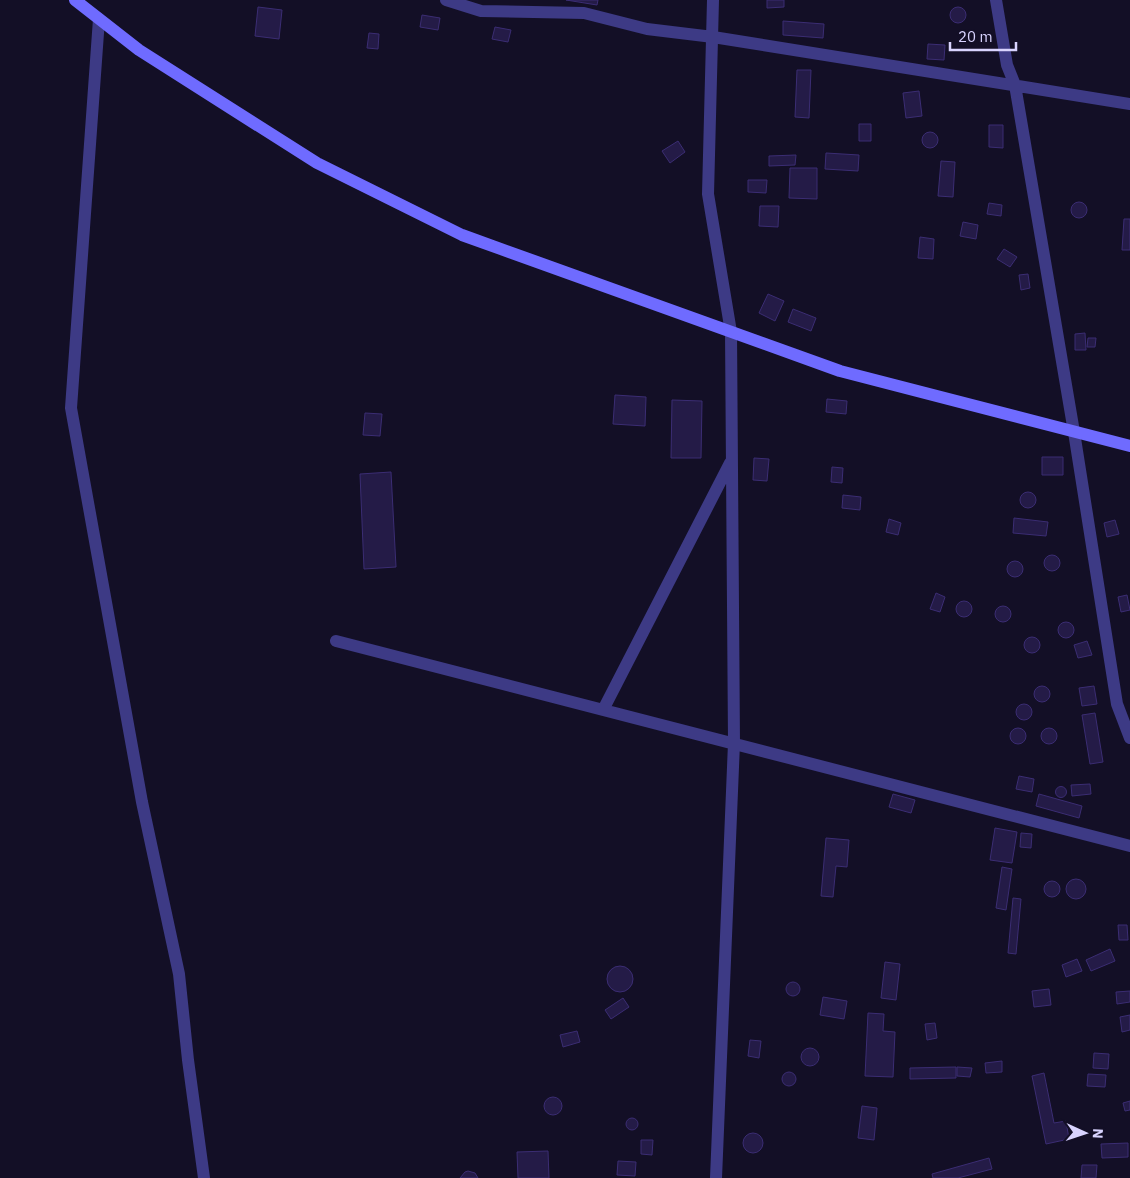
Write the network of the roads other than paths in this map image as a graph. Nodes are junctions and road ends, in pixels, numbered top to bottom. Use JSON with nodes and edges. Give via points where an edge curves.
{"nodes":[{"id":1,"x":75,"y":0,"type":"edge"},
{"id":2,"x":446,"y":0,"type":"edge"},
{"id":3,"x":713,"y":0,"type":"edge"},
{"id":4,"x":996,"y":0,"type":"edge"},
{"id":5,"x":99,"y":19,"type":"junction"},
{"id":6,"x":713,"y":37,"type":"junction"},
{"id":7,"x":1015,"y":85,"type":"junction"},
{"id":8,"x":1130,"y":104,"type":"edge"},
{"id":9,"x":731,"y":332,"type":"junction"},
{"id":10,"x":1074,"y":432,"type":"junction"},
{"id":11,"x":1130,"y":446,"type":"edge"},
{"id":12,"x":732,"y":461,"type":"junction"},
{"id":13,"x":336,"y":641,"type":"dead end"},
{"id":14,"x":603,"y":710,"type":"junction"},
{"id":15,"x":1130,"y":738,"type":"edge"},
{"id":16,"x":734,"y":743,"type":"junction"},
{"id":17,"x":1130,"y":846,"type":"edge"},
{"id":18,"x":204,"y":1178,"type":"edge"},
{"id":19,"x":716,"y":1178,"type":"edge"}],
"edges":[{"from":1,"to":5,"type":"main road"},
{"from":2,"to":6,"type":"street","via":[[481,10],[584,13],[647,29]]},
{"from":3,"to":6,"type":"street"},
{"from":4,"to":7,"type":"street","via":[[1007,65]]},
{"from":5,"to":9,"type":"main road","via":[[139,50],[317,163],[462,235]]},
{"from":5,"to":18,"type":"street","via":[[71,408],[142,802],[179,974]]},
{"from":6,"to":7,"type":"street"},
{"from":6,"to":9,"type":"street","via":[[708,194]]},
{"from":7,"to":8,"type":"street"},
{"from":7,"to":10,"type":"street"},
{"from":9,"to":10,"type":"main road","via":[[840,371]]},
{"from":9,"to":12,"type":"street"},
{"from":10,"to":11,"type":"main road"},
{"from":10,"to":15,"type":"street","via":[[1117,704]]},
{"from":12,"to":14,"type":"street"},
{"from":12,"to":16,"type":"street"},
{"from":13,"to":14,"type":"street"},
{"from":14,"to":16,"type":"street"},
{"from":16,"to":17,"type":"street"},
{"from":16,"to":19,"type":"street"}]}
